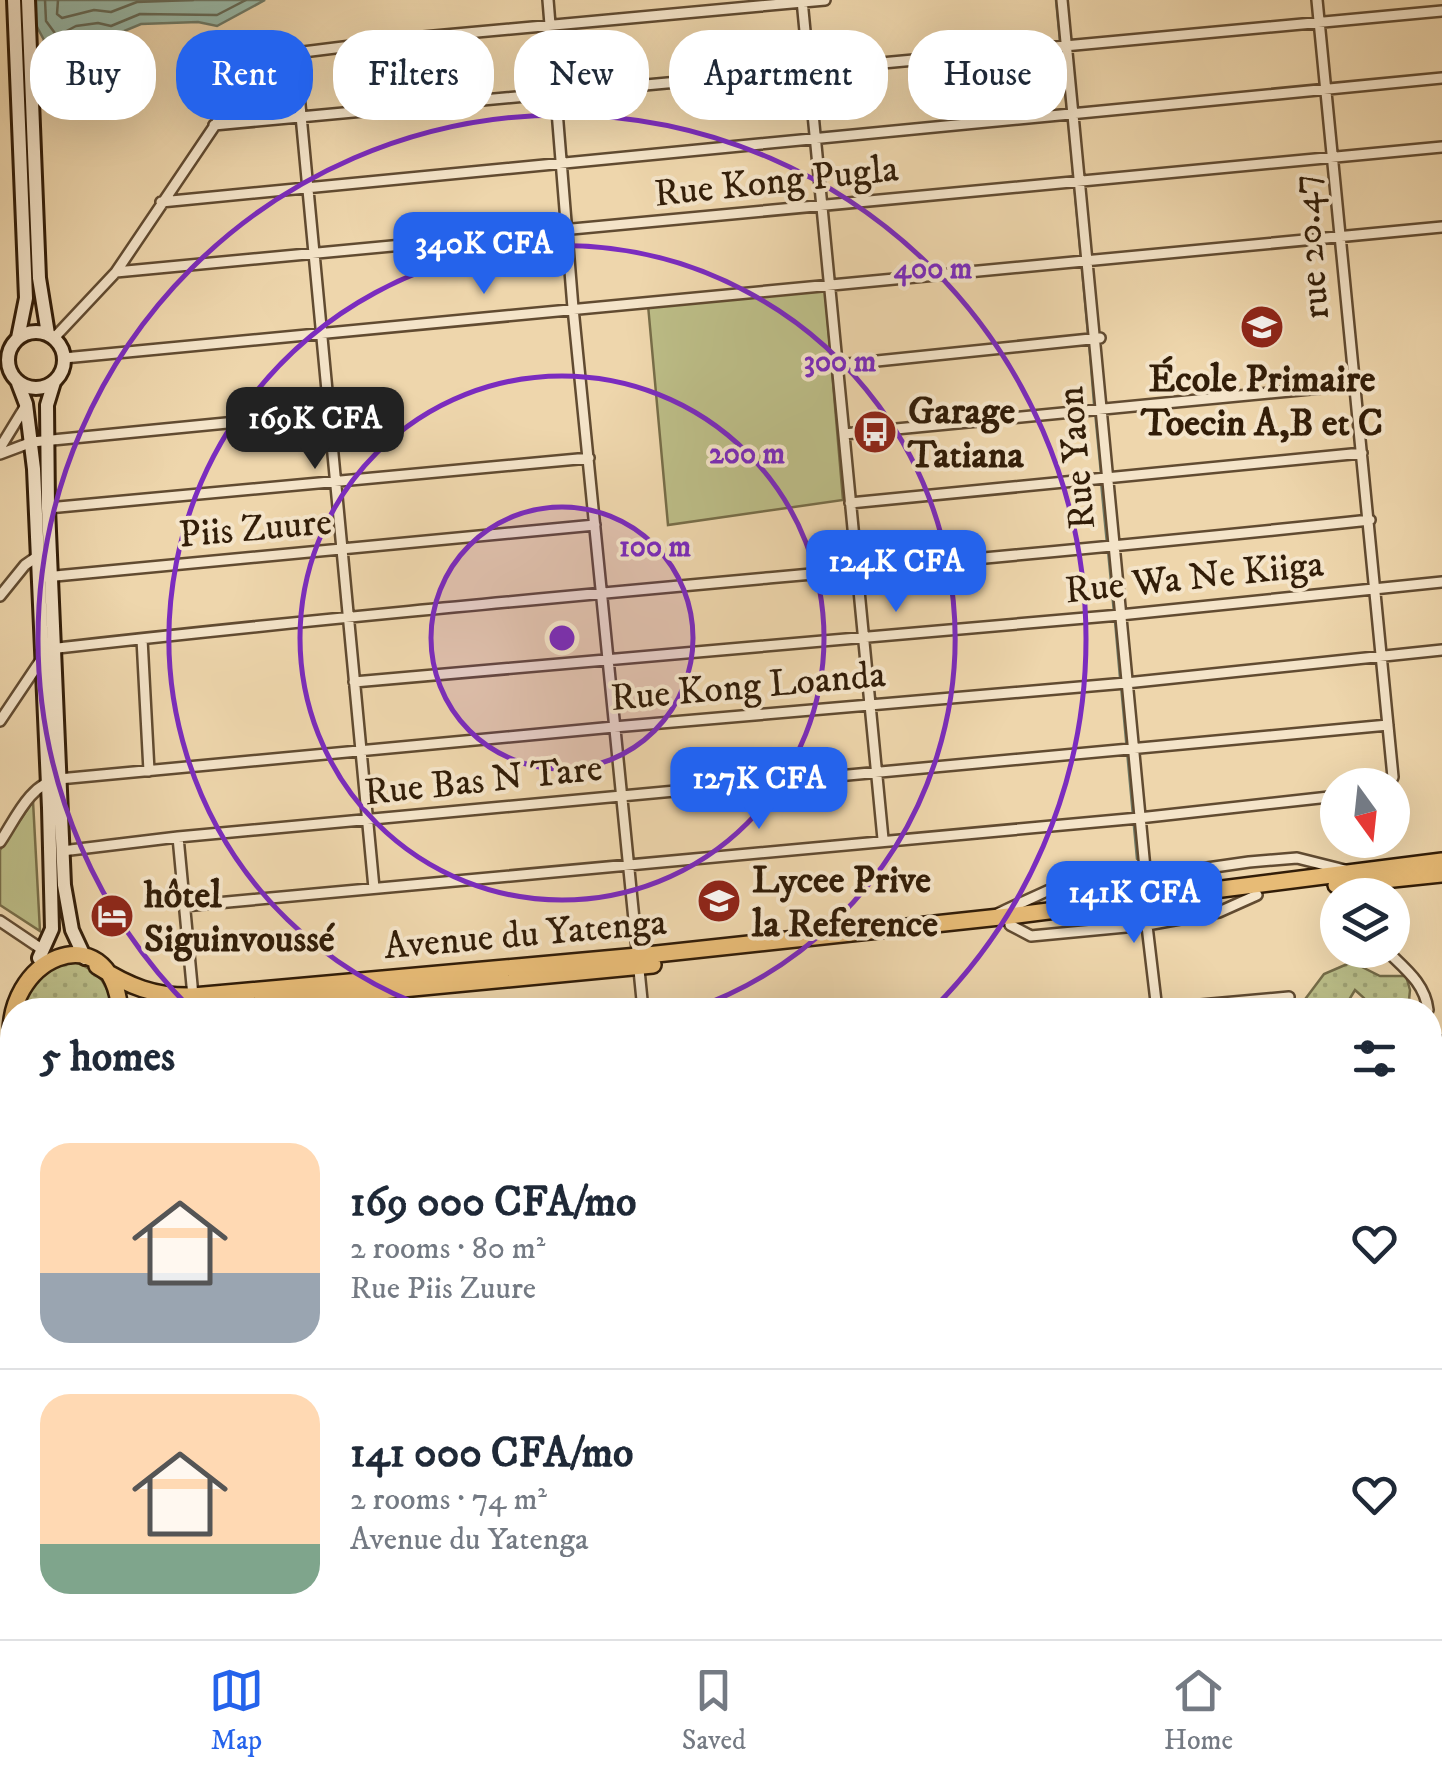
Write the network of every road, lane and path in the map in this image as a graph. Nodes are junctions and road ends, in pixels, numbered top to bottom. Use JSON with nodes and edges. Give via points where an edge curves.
{"nodes":[{"id":1,"x":14,"y":0,"type":"edge"},
{"id":2,"x":28,"y":0,"type":"edge"},
{"id":3,"x":548,"y":0,"type":"edge"},
{"id":4,"x":825,"y":0,"type":"edge"},
{"id":5,"x":1062,"y":0,"type":"edge"},
{"id":6,"x":1317,"y":0,"type":"edge"},
{"id":7,"x":802,"y":1,"type":"edge"},
{"id":8,"x":736,"y":4,"type":"edge"},
{"id":9,"x":1442,"y":11,"type":"edge"},
{"id":10,"x":1318,"y":22,"type":"junction"},
{"id":11,"x":549,"y":26,"type":"junction"},
{"id":12,"x":549,"y":30,"type":"edge"},
{"id":13,"x":805,"y":30,"type":"edge"},
{"id":14,"x":1065,"y":30,"type":"edge"},
{"id":15,"x":1067,"y":46,"type":"edge"},
{"id":16,"x":313,"y":50,"type":"edge"},
{"id":17,"x":1067,"y":57,"type":"edge"},
{"id":18,"x":1442,"y":78,"type":"edge"},
{"id":19,"x":1324,"y":89,"type":"junction"},
{"id":20,"x":514,"y":97,"type":"edge"},
{"id":21,"x":1072,"y":112,"type":"junction"},
{"id":22,"x":313,"y":114,"type":"edge"},
{"id":23,"x":218,"y":120,"type":"edge"},
{"id":24,"x":258,"y":120,"type":"edge"},
{"id":25,"x":301,"y":120,"type":"edge"},
{"id":26,"x":556,"y":120,"type":"edge"},
{"id":27,"x":814,"y":120,"type":"edge"},
{"id":28,"x":214,"y":125,"type":"junction"},
{"id":29,"x":815,"y":137,"type":"junction"},
{"id":30,"x":1442,"y":147,"type":"edge"},
{"id":31,"x":1331,"y":158,"type":"junction"},
{"id":32,"x":560,"y":162,"type":"junction"},
{"id":33,"x":1079,"y":180,"type":"junction"},
{"id":34,"x":308,"y":186,"type":"junction"},
{"id":35,"x":162,"y":202,"type":"junction"},
{"id":36,"x":822,"y":205,"type":"junction"},
{"id":37,"x":1442,"y":227,"type":"edge"},
{"id":38,"x":566,"y":230,"type":"junction"},
{"id":39,"x":1338,"y":236,"type":"junction"},
{"id":40,"x":314,"y":254,"type":"junction"},
{"id":41,"x":1086,"y":260,"type":"junction"},
{"id":42,"x":116,"y":272,"type":"junction"},
{"id":43,"x":830,"y":284,"type":"junction"},
{"id":44,"x":573,"y":308,"type":"junction"},
{"id":45,"x":321,"y":333,"type":"junction"},
{"id":46,"x":51,"y":336,"type":"junction"},
{"id":47,"x":18,"y":338,"type":"junction"},
{"id":48,"x":1097,"y":339,"type":"junction"},
{"id":49,"x":64,"y":358,"type":"junction"},
{"id":50,"x":838,"y":365,"type":"junction"},
{"id":51,"x":54,"y":382,"type":"junction"},
{"id":52,"x":18,"y":383,"type":"junction"},
{"id":53,"x":1352,"y":385,"type":"junction"},
{"id":54,"x":26,"y":404,"type":"junction"},
{"id":55,"x":1101,"y":411,"type":"junction"},
{"id":56,"x":329,"y":413,"type":"junction"},
{"id":57,"x":844,"y":434,"type":"junction"},
{"id":58,"x":47,"y":441,"type":"junction"},
{"id":59,"x":32,"y":442,"type":"junction"},
{"id":60,"x":0,"y":451,"type":"edge"},
{"id":61,"x":1362,"y":453,"type":"junction"},
{"id":62,"x":589,"y":458,"type":"junction"},
{"id":63,"x":1107,"y":478,"type":"junction"},
{"id":64,"x":335,"y":480,"type":"junction"},
{"id":65,"x":850,"y":503,"type":"junction"},
{"id":66,"x":48,"y":508,"type":"junction"},
{"id":67,"x":1370,"y":520,"type":"junction"},
{"id":68,"x":595,"y":525,"type":"junction"},
{"id":69,"x":1114,"y":547,"type":"junction"},
{"id":70,"x":342,"y":549,"type":"junction"},
{"id":71,"x":38,"y":556,"type":"junction"},
{"id":72,"x":856,"y":569,"type":"junction"},
{"id":73,"x":44,"y":577,"type":"junction"},
{"id":74,"x":1442,"y":582,"type":"edge"},
{"id":75,"x":1375,"y":587,"type":"junction"},
{"id":76,"x":602,"y":593,"type":"junction"},
{"id":77,"x":0,"y":596,"type":"edge"},
{"id":78,"x":1120,"y":615,"type":"junction"},
{"id":79,"x":348,"y":616,"type":"junction"},
{"id":80,"x":862,"y":637,"type":"junction"},
{"id":81,"x":142,"y":639,"type":"junction"},
{"id":82,"x":1442,"y":650,"type":"edge"},
{"id":83,"x":48,"y":653,"type":"junction"},
{"id":84,"x":1382,"y":655,"type":"junction"},
{"id":85,"x":608,"y":658,"type":"junction"},
{"id":86,"x":354,"y":682,"type":"junction"},
{"id":87,"x":1126,"y":683,"type":"junction"},
{"id":88,"x":868,"y":704,"type":"junction"},
{"id":89,"x":0,"y":722,"type":"edge"},
{"id":90,"x":1388,"y":725,"type":"junction"},
{"id":91,"x":614,"y":726,"type":"junction"},
{"id":92,"x":1132,"y":750,"type":"junction"},
{"id":93,"x":359,"y":751,"type":"junction"},
{"id":94,"x":1391,"y":768,"type":"edge"},
{"id":95,"x":149,"y":771,"type":"junction"},
{"id":96,"x":874,"y":772,"type":"junction"},
{"id":97,"x":54,"y":780,"type":"junction"},
{"id":98,"x":620,"y":796,"type":"junction"},
{"id":99,"x":1320,"y":798,"type":"edge"},
{"id":100,"x":1140,"y":818,"type":"junction"},
{"id":101,"x":367,"y":820,"type":"junction"},
{"id":102,"x":178,"y":837,"type":"junction"},
{"id":103,"x":883,"y":839,"type":"junction"},
{"id":104,"x":0,"y":842,"type":"edge"},
{"id":105,"x":62,"y":851,"type":"junction"},
{"id":106,"x":1442,"y":862,"type":"edge"},
{"id":107,"x":629,"y":864,"type":"junction"},
{"id":108,"x":1442,"y":874,"type":"edge"},
{"id":109,"x":1146,"y":878,"type":"junction"},
{"id":110,"x":1342,"y":878,"type":"edge"},
{"id":111,"x":1379,"y":878,"type":"edge"},
{"id":112,"x":1407,"y":878,"type":"edge"},
{"id":113,"x":374,"y":888,"type":"junction"},
{"id":114,"x":1320,"y":888,"type":"edge"},
{"id":115,"x":1320,"y":889,"type":"edge"},
{"id":116,"x":184,"y":906,"type":"junction"},
{"id":117,"x":1146,"y":911,"type":"junction"},
{"id":118,"x":986,"y":919,"type":"junction"},
{"id":119,"x":0,"y":921,"type":"edge"},
{"id":120,"x":42,"y":954,"type":"junction"},
{"id":121,"x":639,"y":961,"type":"junction"},
{"id":122,"x":91,"y":962,"type":"junction"},
{"id":123,"x":1405,"y":968,"type":"edge"},
{"id":124,"x":14,"y":978,"type":"junction"},
{"id":125,"x":0,"y":990,"type":"edge"},
{"id":126,"x":324,"y":990,"type":"junction"},
{"id":127,"x":6,"y":998,"type":"edge"},
{"id":128,"x":118,"y":998,"type":"edge"},
{"id":129,"x":178,"y":998,"type":"edge"},
{"id":130,"x":189,"y":998,"type":"edge"},
{"id":131,"x":241,"y":998,"type":"edge"},
{"id":132,"x":299,"y":998,"type":"edge"},
{"id":133,"x":642,"y":998,"type":"edge"},
{"id":134,"x":1156,"y":998,"type":"edge"},
{"id":135,"x":1426,"y":998,"type":"edge"}],
"edges":[{"from":1,"to":47,"type":"main road","via":[[26,298]]},
{"from":2,"to":46,"type":"main road","via":[[39,278]]},
{"from":3,"to":11,"type":"street"},
{"from":4,"to":7,"type":"street"},
{"from":5,"to":14,"type":"street","name":"Rue Yaon"},
{"from":6,"to":10,"type":"street","name":"rue 20.47"},
{"from":7,"to":8,"type":"street"},
{"from":7,"to":13,"type":"street"},
{"from":8,"to":11,"type":"street"},
{"from":9,"to":10,"type":"street"},
{"from":10,"to":15,"type":"street"},
{"from":10,"to":19,"type":"street","name":"rue 20.47"},
{"from":11,"to":12,"type":"street"},
{"from":11,"to":16,"type":"street"},
{"from":17,"to":21,"type":"street","name":"Rue Yaon"},
{"from":18,"to":19,"type":"street"},
{"from":19,"to":21,"type":"street"},
{"from":19,"to":31,"type":"street","name":"rue 20.47"},
{"from":20,"to":22,"type":"street"},
{"from":21,"to":29,"type":"street"},
{"from":21,"to":33,"type":"street","name":"Rue Yaon"},
{"from":23,"to":28,"type":"street"},
{"from":24,"to":28,"type":"street"},
{"from":25,"to":34,"type":"street"},
{"from":26,"to":32,"type":"street"},
{"from":27,"to":29,"type":"street"},
{"from":28,"to":35,"type":"street"},
{"from":29,"to":32,"type":"street"},
{"from":29,"to":36,"type":"street"},
{"from":30,"to":31,"type":"street","name":"Rue Kong Pugla"},
{"from":31,"to":33,"type":"street","name":"Rue Kong Pugla"},
{"from":31,"to":39,"type":"street","name":"rue 20.47"},
{"from":32,"to":34,"type":"street"},
{"from":32,"to":38,"type":"street"},
{"from":33,"to":36,"type":"street","name":"Rue Kong Pugla"},
{"from":33,"to":41,"type":"street","name":"Rue Yaon"},
{"from":34,"to":35,"type":"street"},
{"from":34,"to":40,"type":"street"},
{"from":35,"to":42,"type":"street"},
{"from":36,"to":38,"type":"street","name":"Rue Kong Pugla"},
{"from":36,"to":43,"type":"street"},
{"from":37,"to":39,"type":"street"},
{"from":38,"to":40,"type":"street","name":"Rue Kong Pugla"},
{"from":38,"to":44,"type":"street"},
{"from":39,"to":41,"type":"street"},
{"from":39,"to":53,"type":"street","name":"rue 20.47"},
{"from":40,"to":42,"type":"street","name":"Rue Kong Pugla"},
{"from":40,"to":45,"type":"street"},
{"from":41,"to":43,"type":"street"},
{"from":41,"to":48,"type":"street","name":"Rue Yaon"},
{"from":42,"to":46,"type":"street"},
{"from":43,"to":44,"type":"street"},
{"from":43,"to":50,"type":"street"},
{"from":44,"to":45,"type":"street"},
{"from":44,"to":62,"type":"street"},
{"from":45,"to":49,"type":"street"},
{"from":45,"to":56,"type":"street"},
{"from":46,"to":47,"type":"main road","via":[[32,332]]},
{"from":46,"to":49,"type":"main road"},
{"from":47,"to":52,"type":"main road","via":[[7,360]]},
{"from":48,"to":50,"type":"street"},
{"from":48,"to":55,"type":"street","name":"Rue Yaon"},
{"from":49,"to":51,"type":"main road"},
{"from":50,"to":57,"type":"street"},
{"from":51,"to":52,"type":"main road","via":[[35,388]]},
{"from":51,"to":58,"type":"main road","via":[[46,405]]},
{"from":52,"to":54,"type":"main road"},
{"from":53,"to":55,"type":"street"},
{"from":53,"to":61,"type":"street","name":"rue 20.47"},
{"from":54,"to":59,"type":"main road"},
{"from":54,"to":60,"type":"street"},
{"from":55,"to":57,"type":"street"},
{"from":55,"to":63,"type":"street","name":"Rue Yaon"},
{"from":56,"to":58,"type":"street"},
{"from":56,"to":64,"type":"street"},
{"from":57,"to":65,"type":"street"},
{"from":58,"to":59,"type":"street"},
{"from":58,"to":66,"type":"main road"},
{"from":59,"to":60,"type":"street"},
{"from":59,"to":71,"type":"main road"},
{"from":61,"to":63,"type":"street"},
{"from":61,"to":67,"type":"street","name":"rue 20.47"},
{"from":62,"to":64,"type":"street"},
{"from":62,"to":68,"type":"street"},
{"from":63,"to":65,"type":"street"},
{"from":63,"to":69,"type":"street","name":"Rue Yaon"},
{"from":64,"to":66,"type":"street"},
{"from":64,"to":70,"type":"street"},
{"from":65,"to":72,"type":"street"},
{"from":66,"to":73,"type":"main road"},
{"from":67,"to":69,"type":"street"},
{"from":67,"to":75,"type":"street","name":"rue 20.47"},
{"from":68,"to":70,"type":"street","name":"Piis Zuure"},
{"from":68,"to":76,"type":"street"},
{"from":69,"to":72,"type":"street"},
{"from":69,"to":78,"type":"street","name":"Rue Yaon"},
{"from":70,"to":73,"type":"street","name":"Piis Zuure"},
{"from":70,"to":79,"type":"street"},
{"from":71,"to":73,"type":"main road"},
{"from":71,"to":77,"type":"street"},
{"from":72,"to":76,"type":"street"},
{"from":72,"to":80,"type":"street"},
{"from":73,"to":83,"type":"main road"},
{"from":74,"to":75,"type":"street","name":"Rue Wa Ne Kiiga"},
{"from":75,"to":78,"type":"street","name":"Rue Wa Ne Kiiga"},
{"from":75,"to":84,"type":"street","name":"rue 20.47"},
{"from":76,"to":79,"type":"street"},
{"from":76,"to":85,"type":"street"},
{"from":78,"to":80,"type":"street","name":"Rue Wa Ne Kiiga"},
{"from":78,"to":87,"type":"street","name":"Rue Yaon"},
{"from":79,"to":81,"type":"street"},
{"from":79,"to":86,"type":"street"},
{"from":80,"to":85,"type":"street","name":"Rue Wa Ne Kiiga"},
{"from":80,"to":88,"type":"street"},
{"from":81,"to":83,"type":"street"},
{"from":81,"to":95,"type":"street"},
{"from":82,"to":84,"type":"street","name":"Rue Kong Loanda"},
{"from":83,"to":89,"type":"street"},
{"from":83,"to":97,"type":"main road"},
{"from":84,"to":87,"type":"street","name":"Rue Kong Loanda"},
{"from":84,"to":90,"type":"street","name":"rue 20.47"},
{"from":85,"to":86,"type":"street","name":"Rue Wa Ne Kiiga"},
{"from":85,"to":91,"type":"street"},
{"from":86,"to":93,"type":"street"},
{"from":87,"to":88,"type":"street","name":"Rue Kong Loanda"},
{"from":87,"to":92,"type":"street","name":"Rue Yaon"},
{"from":88,"to":91,"type":"street","name":"Rue Kong Loanda"},
{"from":88,"to":96,"type":"street"},
{"from":90,"to":92,"type":"street","name":"Rue Bas N Tare"},
{"from":90,"to":94,"type":"street","name":"rue 20.47"},
{"from":91,"to":93,"type":"street","name":"Rue Kong Loanda"},
{"from":91,"to":98,"type":"street"},
{"from":92,"to":96,"type":"street","name":"Rue Bas N Tare"},
{"from":92,"to":100,"type":"street","name":"Rue Yaon"},
{"from":93,"to":95,"type":"street","name":"Rue Kong Loanda"},
{"from":93,"to":101,"type":"street"},
{"from":95,"to":97,"type":"street","name":"Rue Kong Loanda"},
{"from":96,"to":98,"type":"street","name":"Rue Bas N Tare"},
{"from":96,"to":103,"type":"street"},
{"from":97,"to":104,"type":"street","via":[[26,802]]},
{"from":97,"to":105,"type":"main road"},
{"from":97,"to":120,"type":"main road","via":[[51,936]]},
{"from":98,"to":101,"type":"street","name":"Rue Bas N Tare"},
{"from":98,"to":107,"type":"street"},
{"from":99,"to":100,"type":"street"},
{"from":100,"to":103,"type":"street"},
{"from":100,"to":109,"type":"street","name":"Rue Yaon"},
{"from":101,"to":102,"type":"street","name":"Rue Bas N Tare"},
{"from":101,"to":113,"type":"street"},
{"from":102,"to":105,"type":"street","name":"Rue Bas N Tare"},
{"from":102,"to":116,"type":"street"},
{"from":103,"to":107,"type":"street"},
{"from":105,"to":122,"type":"main road","via":[[74,940]]},
{"from":106,"to":111,"type":"main road","name":"Avenue du Yatenga"},
{"from":107,"to":113,"type":"street"},
{"from":107,"to":121,"type":"street"},
{"from":108,"to":112,"type":"main road","name":"Avenue du Yatenga"},
{"from":109,"to":110,"type":"street","via":[[1297,858]]},
{"from":109,"to":117,"type":"street","name":"Rue Yaon"},
{"from":109,"to":118,"type":"street","via":[[1047,890]]},
{"from":113,"to":116,"type":"street"},
{"from":114,"to":117,"type":"main road","name":"Avenue du Yatenga"},
{"from":115,"to":117,"type":"main road","name":"Avenue du Yatenga"},
{"from":116,"to":130,"type":"street"},
{"from":117,"to":118,"type":"main road","name":"Avenue du Yatenga"},
{"from":117,"to":121,"type":"main road","name":"Avenue du Yatenga"},
{"from":117,"to":134,"type":"street","name":"Rue Yaon"},
{"from":118,"to":121,"type":"main road","name":"Avenue du Yatenga"},
{"from":119,"to":120,"type":"street"},
{"from":120,"to":122,"type":"main road"},
{"from":120,"to":124,"type":"main road"},
{"from":121,"to":126,"type":"main road","name":"Avenue du Yatenga"},
{"from":121,"to":133,"type":"street"},
{"from":122,"to":128,"type":"main road"},
{"from":122,"to":129,"type":"main road","name":"Avenue du Yatenga","via":[[138,989]]},
{"from":123,"to":135,"type":"street"},
{"from":124,"to":125,"type":"main road"},
{"from":124,"to":127,"type":"main road"},
{"from":126,"to":131,"type":"main road","name":"Avenue du Yatenga"},
{"from":126,"to":132,"type":"main road","name":"Avenue du Yatenga"}]}
